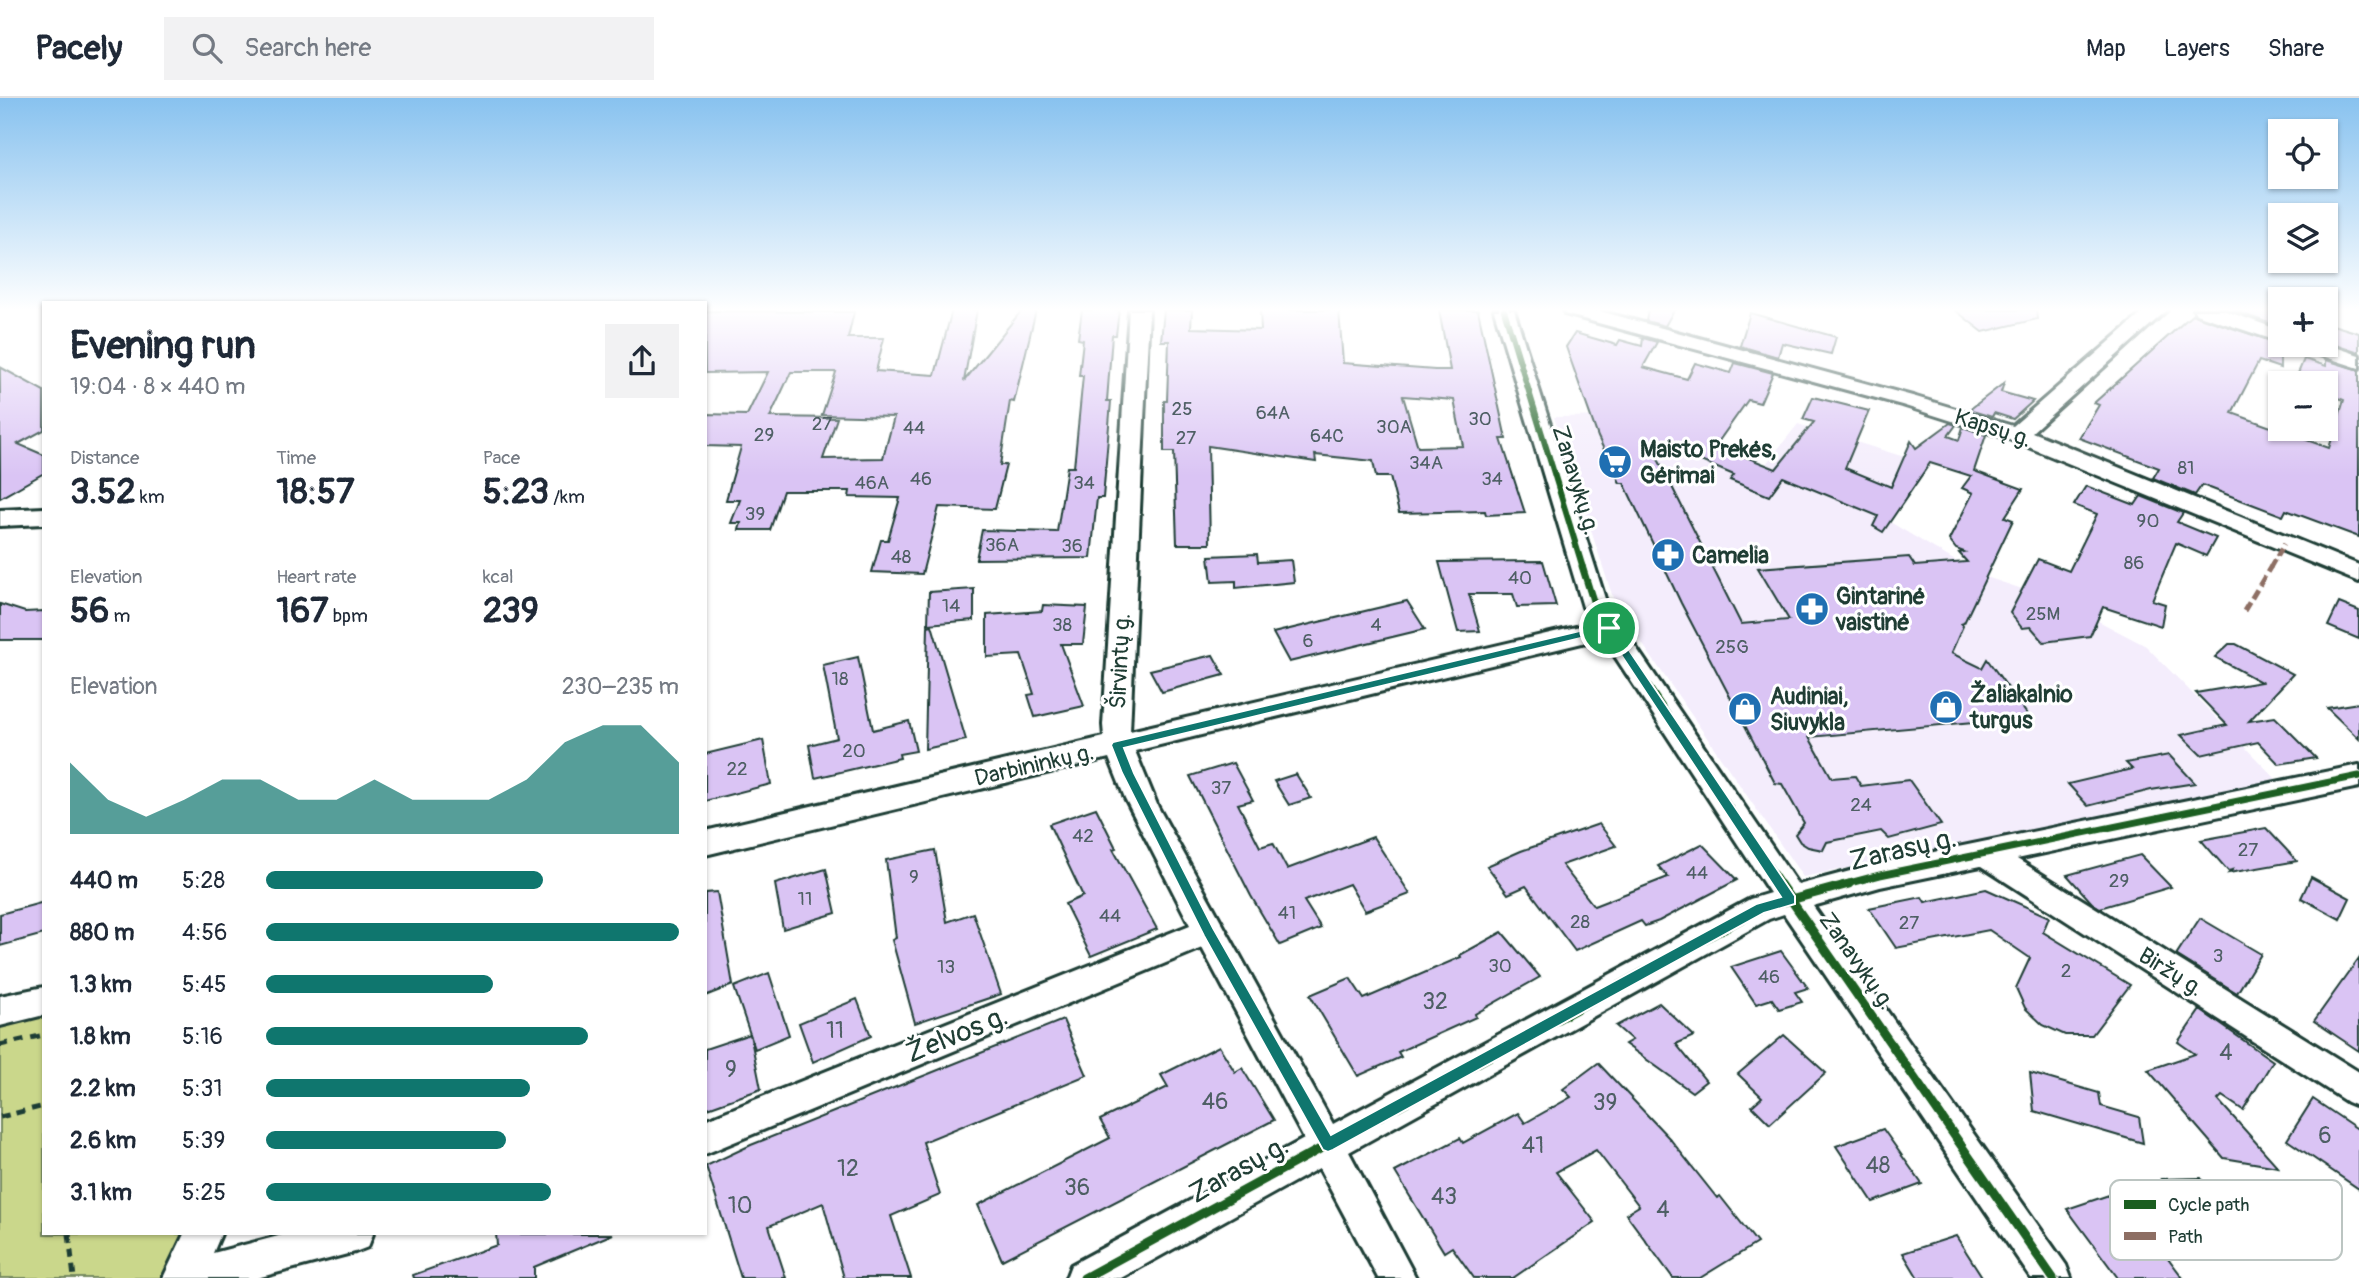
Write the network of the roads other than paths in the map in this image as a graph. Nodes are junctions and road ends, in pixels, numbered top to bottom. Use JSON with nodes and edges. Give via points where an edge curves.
{"nodes":[{"id":1,"x":1136,"y":365,"type":"edge"},
{"id":2,"x":1521,"y":365,"type":"edge"},
{"id":3,"x":1776,"y":365,"type":"edge"},
{"id":4,"x":2095,"y":365,"type":"edge"},
{"id":5,"x":2017,"y":434,"type":"junction"},
{"id":6,"x":42,"y":516,"type":"edge"},
{"id":7,"x":0,"y":518,"type":"edge"},
{"id":8,"x":2359,"y":574,"type":"edge"},
{"id":9,"x":1609,"y":628,"type":"junction"},
{"id":10,"x":1117,"y":745,"type":"junction"},
{"id":11,"x":2359,"y":776,"type":"edge"},
{"id":12,"x":707,"y":843,"type":"edge"},
{"id":13,"x":1984,"y":853,"type":"junction"},
{"id":14,"x":1791,"y":900,"type":"junction"},
{"id":15,"x":1209,"y":932,"type":"junction"},
{"id":16,"x":42,"y":1002,"type":"edge"},
{"id":17,"x":0,"y":1012,"type":"edge"},
{"id":18,"x":2359,"y":1091,"type":"edge"},
{"id":19,"x":707,"y":1136,"type":"edge"},
{"id":20,"x":1328,"y":1145,"type":"junction"},
{"id":21,"x":202,"y":1235,"type":"edge"},
{"id":22,"x":351,"y":1235,"type":"edge"},
{"id":23,"x":181,"y":1278,"type":"edge"},
{"id":24,"x":187,"y":1278,"type":"edge"},
{"id":25,"x":1084,"y":1278,"type":"edge"},
{"id":26,"x":1398,"y":1278,"type":"edge"},
{"id":27,"x":2053,"y":1278,"type":"edge"}],
"edges":[{"from":1,"to":10,"type":"street","name":"Širvintų g."},
{"from":2,"to":9,"type":"street","name":"Zanavykų g.","via":[[1595,607]]},
{"from":3,"to":5,"type":"street","name":"Kapsų g."},
{"from":4,"to":5,"type":"street"},
{"from":5,"to":8,"type":"street","name":"Kapsų g."},
{"from":6,"to":7,"type":"street"},
{"from":9,"to":10,"type":"street","name":"Darbininkų g."},
{"from":9,"to":14,"type":"street","name":"Zanavykų g."},
{"from":10,"to":12,"type":"street","name":"Darbininkų g."},
{"from":10,"to":15,"type":"street","name":"Širvintų g."},
{"from":11,"to":13,"type":"street","name":"Zarasų g."},
{"from":13,"to":14,"type":"street","name":"Zarasų g."},
{"from":13,"to":18,"type":"street","name":"Biržų g."},
{"from":14,"to":20,"type":"street","name":"Zarasų g.","via":[[1761,908]]},
{"from":14,"to":27,"type":"street","name":"Zanavykų g."},
{"from":15,"to":19,"type":"street","name":"Želvos g."},
{"from":15,"to":20,"type":"street","name":"Širvintų g."},
{"from":16,"to":17,"type":"street"},
{"from":20,"to":25,"type":"street","name":"Zarasų g."},
{"from":20,"to":26,"type":"street","name":"Širvintų g."},
{"from":21,"to":23,"type":"street"},
{"from":22,"to":24,"type":"street"}]}
